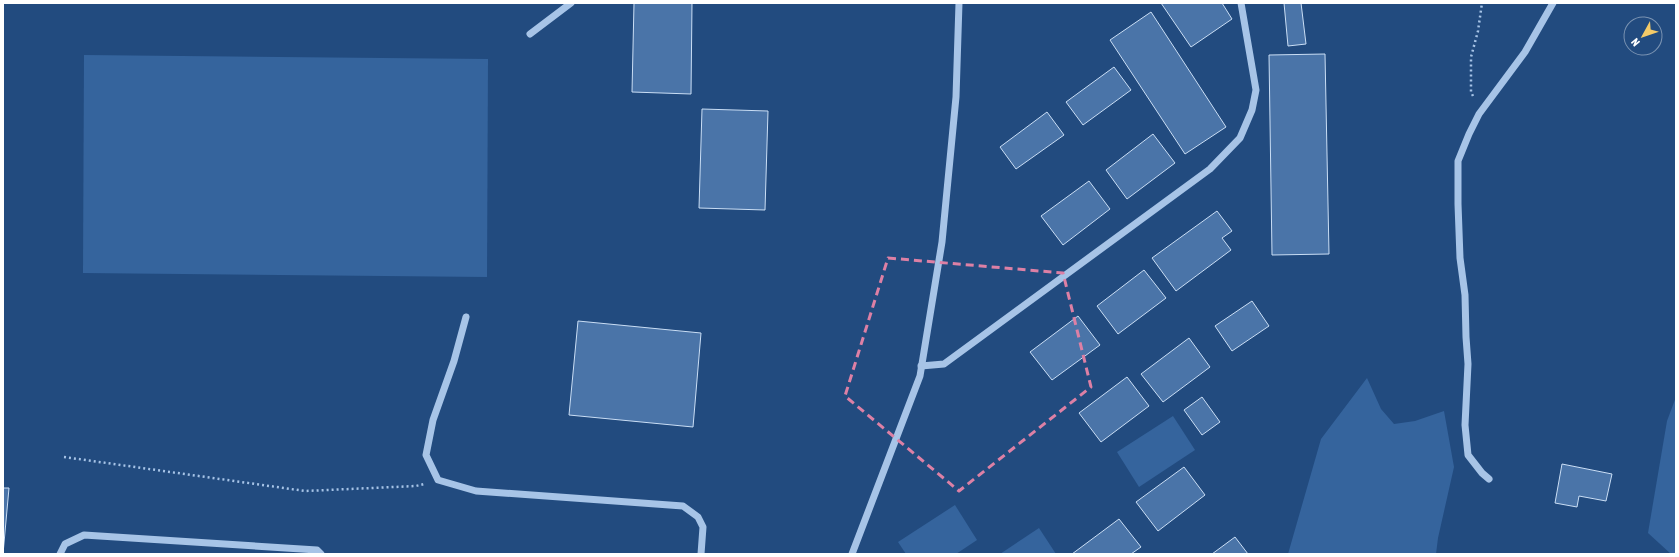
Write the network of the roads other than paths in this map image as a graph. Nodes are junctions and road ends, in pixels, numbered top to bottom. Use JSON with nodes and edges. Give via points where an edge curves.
{"nodes":[{"id":1,"x":571,"y":3,"type":"edge"},
{"id":2,"x":958,"y":3,"type":"edge"},
{"id":3,"x":1241,"y":3,"type":"edge"},
{"id":4,"x":1553,"y":3,"type":"edge"},
{"id":5,"x":530,"y":34,"type":"dead end"},
{"id":6,"x":466,"y":318,"type":"dead end"},
{"id":7,"x":921,"y":366,"type":"junction"},
{"id":8,"x":1489,"y":479,"type":"dead end"},
{"id":9,"x":60,"y":554,"type":"edge"},
{"id":10,"x":321,"y":554,"type":"edge"},
{"id":11,"x":701,"y":554,"type":"edge"},
{"id":12,"x":852,"y":554,"type":"edge"}],
"edges":[{"from":1,"to":5,"type":"lane"},
{"from":2,"to":7,"type":"lane","via":[[956,97],[942,242]]},
{"from":3,"to":7,"type":"lane","via":[[1256,90],[1252,110],[1240,138],[1210,169],[944,364]]},
{"from":4,"to":8,"type":"lane","via":[[1525,52],[1479,114],[1458,161],[1460,258],[1465,295],[1468,364],[1465,425],[1468,455]]},
{"from":6,"to":11,"type":"lane","via":[[433,420],[426,455],[438,480],[476,491],[683,506],[698,517],[703,527]]},
{"from":7,"to":12,"type":"lane","via":[[920,376]]},
{"from":9,"to":10,"type":"lane","via":[[65,544],[84,534],[317,550]]}]}
